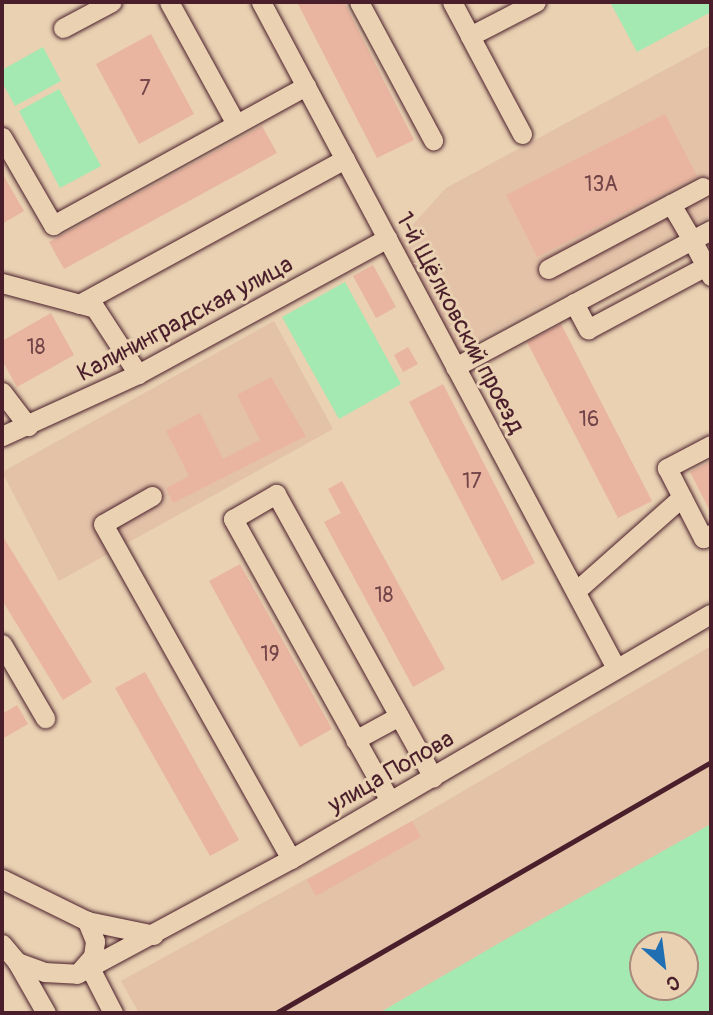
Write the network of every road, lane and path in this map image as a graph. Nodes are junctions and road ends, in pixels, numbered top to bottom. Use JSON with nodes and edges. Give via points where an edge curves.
{"nodes":[{"id":1,"x":112,"y":2,"type":"edge"},
{"id":2,"x":169,"y":2,"type":"edge"},
{"id":3,"x":261,"y":2,"type":"edge"},
{"id":4,"x":359,"y":2,"type":"edge"},
{"id":5,"x":452,"y":2,"type":"edge"},
{"id":6,"x":536,"y":2,"type":"edge"},
{"id":7,"x":62,"y":28,"type":"dead end"},
{"id":8,"x":470,"y":36,"type":"junction"},
{"id":9,"x":306,"y":86,"type":"junction"},
{"id":10,"x":236,"y":124,"type":"junction"},
{"id":11,"x":522,"y":134,"type":"dead end"},
{"id":12,"x":2,"y":137,"type":"edge"},
{"id":13,"x":433,"y":140,"type":"dead end"},
{"id":14,"x":345,"y":159,"type":"junction"},
{"id":15,"x":703,"y":187,"type":"dead end"},
{"id":16,"x":671,"y":204,"type":"junction"},
{"id":17,"x":711,"y":230,"type":"edge"},
{"id":18,"x":387,"y":238,"type":"junction"},
{"id":19,"x":692,"y":240,"type":"junction"},
{"id":20,"x":548,"y":269,"type":"dead end"},
{"id":21,"x":708,"y":271,"type":"edge"},
{"id":22,"x":2,"y":283,"type":"edge"},
{"id":23,"x":574,"y":303,"type":"junction"},
{"id":24,"x":79,"y":304,"type":"junction"},
{"id":25,"x":455,"y":367,"type":"junction"},
{"id":26,"x":138,"y":374,"type":"junction"},
{"id":27,"x":2,"y":393,"type":"edge"},
{"id":28,"x":28,"y":426,"type":"junction"},
{"id":29,"x":2,"y":436,"type":"edge"},
{"id":30,"x":711,"y":445,"type":"edge"},
{"id":31,"x":152,"y":496,"type":"dead end"},
{"id":32,"x":682,"y":497,"type":"junction"},
{"id":33,"x":711,"y":534,"type":"edge"},
{"id":34,"x":578,"y":590,"type":"junction"},
{"id":35,"x":711,"y":614,"type":"edge"},
{"id":36,"x":2,"y":644,"type":"edge"},
{"id":37,"x":616,"y":668,"type":"junction"},
{"id":38,"x":399,"y":716,"type":"junction"},
{"id":39,"x":45,"y":718,"type":"dead end"},
{"id":40,"x":355,"y":740,"type":"junction"},
{"id":41,"x":433,"y":777,"type":"junction"},
{"id":42,"x":390,"y":801,"type":"junction"},
{"id":43,"x":291,"y":859,"type":"junction"},
{"id":44,"x":6,"y":887,"type":"edge"},
{"id":45,"x":87,"y":921,"type":"junction"},
{"id":46,"x":154,"y":935,"type":"junction"},
{"id":47,"x":2,"y":944,"type":"edge"},
{"id":48,"x":17,"y":962,"type":"junction"},
{"id":49,"x":84,"y":971,"type":"junction"},
{"id":50,"x":46,"y":1013,"type":"edge"},
{"id":51,"x":113,"y":1013,"type":"edge"}],
"edges":[{"from":1,"to":7,"type":"street"},
{"from":2,"to":10,"type":"street"},
{"from":3,"to":9,"type":"street","name":"1-й Щёлковский проезд"},
{"from":4,"to":13,"type":"street"},
{"from":5,"to":8,"type":"street"},
{"from":6,"to":8,"type":"street"},
{"from":8,"to":11,"type":"street"},
{"from":9,"to":10,"type":"street"},
{"from":9,"to":14,"type":"street","name":"1-й Щёлковский проезд"},
{"from":10,"to":12,"type":"street","via":[[53,225]]},
{"from":14,"to":18,"type":"street","name":"1-й Щёлковский проезд"},
{"from":14,"to":24,"type":"street"},
{"from":15,"to":16,"type":"street"},
{"from":16,"to":19,"type":"street"},
{"from":16,"to":20,"type":"street"},
{"from":17,"to":19,"type":"street"},
{"from":18,"to":25,"type":"street","name":"1-й Щёлковский проезд"},
{"from":18,"to":26,"type":"street","name":"Калининградская улица"},
{"from":19,"to":21,"type":"street"},
{"from":19,"to":23,"type":"street"},
{"from":21,"to":23,"type":"street","via":[[588,329]]},
{"from":22,"to":24,"type":"street"},
{"from":23,"to":25,"type":"street"},
{"from":24,"to":26,"type":"street","via":[[95,308]]},
{"from":25,"to":34,"type":"street","name":"1-й Щёлковский проезд"},
{"from":26,"to":28,"type":"street","name":"Калининградская улица"},
{"from":27,"to":28,"type":"street"},
{"from":28,"to":29,"type":"street","name":"Калининградская улица"},
{"from":30,"to":32,"type":"street","via":[[667,468]]},
{"from":31,"to":43,"type":"street","via":[[103,524]]},
{"from":32,"to":33,"type":"street","via":[[704,538]]},
{"from":32,"to":34,"type":"street"},
{"from":34,"to":37,"type":"street","name":"1-й Щёлковский проезд"},
{"from":35,"to":37,"type":"street","name":"улица Попова"},
{"from":36,"to":39,"type":"street"},
{"from":37,"to":41,"type":"street","name":"улица Попова"},
{"from":38,"to":40,"type":"street"},
{"from":38,"to":40,"type":"street","via":[[276,494],[233,519]]},
{"from":38,"to":41,"type":"street"},
{"from":40,"to":42,"type":"street"},
{"from":41,"to":42,"type":"street","name":"улица Попова"},
{"from":42,"to":43,"type":"street","name":"улица Попова"},
{"from":43,"to":46,"type":"street","name":"улица Попова"},
{"from":44,"to":45,"type":"street"},
{"from":45,"to":46,"type":"street"},
{"from":45,"to":49,"type":"street","via":[[95,941]]},
{"from":46,"to":49,"type":"street","name":"улица Попова"},
{"from":47,"to":48,"type":"street"},
{"from":48,"to":49,"type":"street","via":[[44,972]]},
{"from":48,"to":50,"type":"street"},
{"from":49,"to":51,"type":"street"}]}
